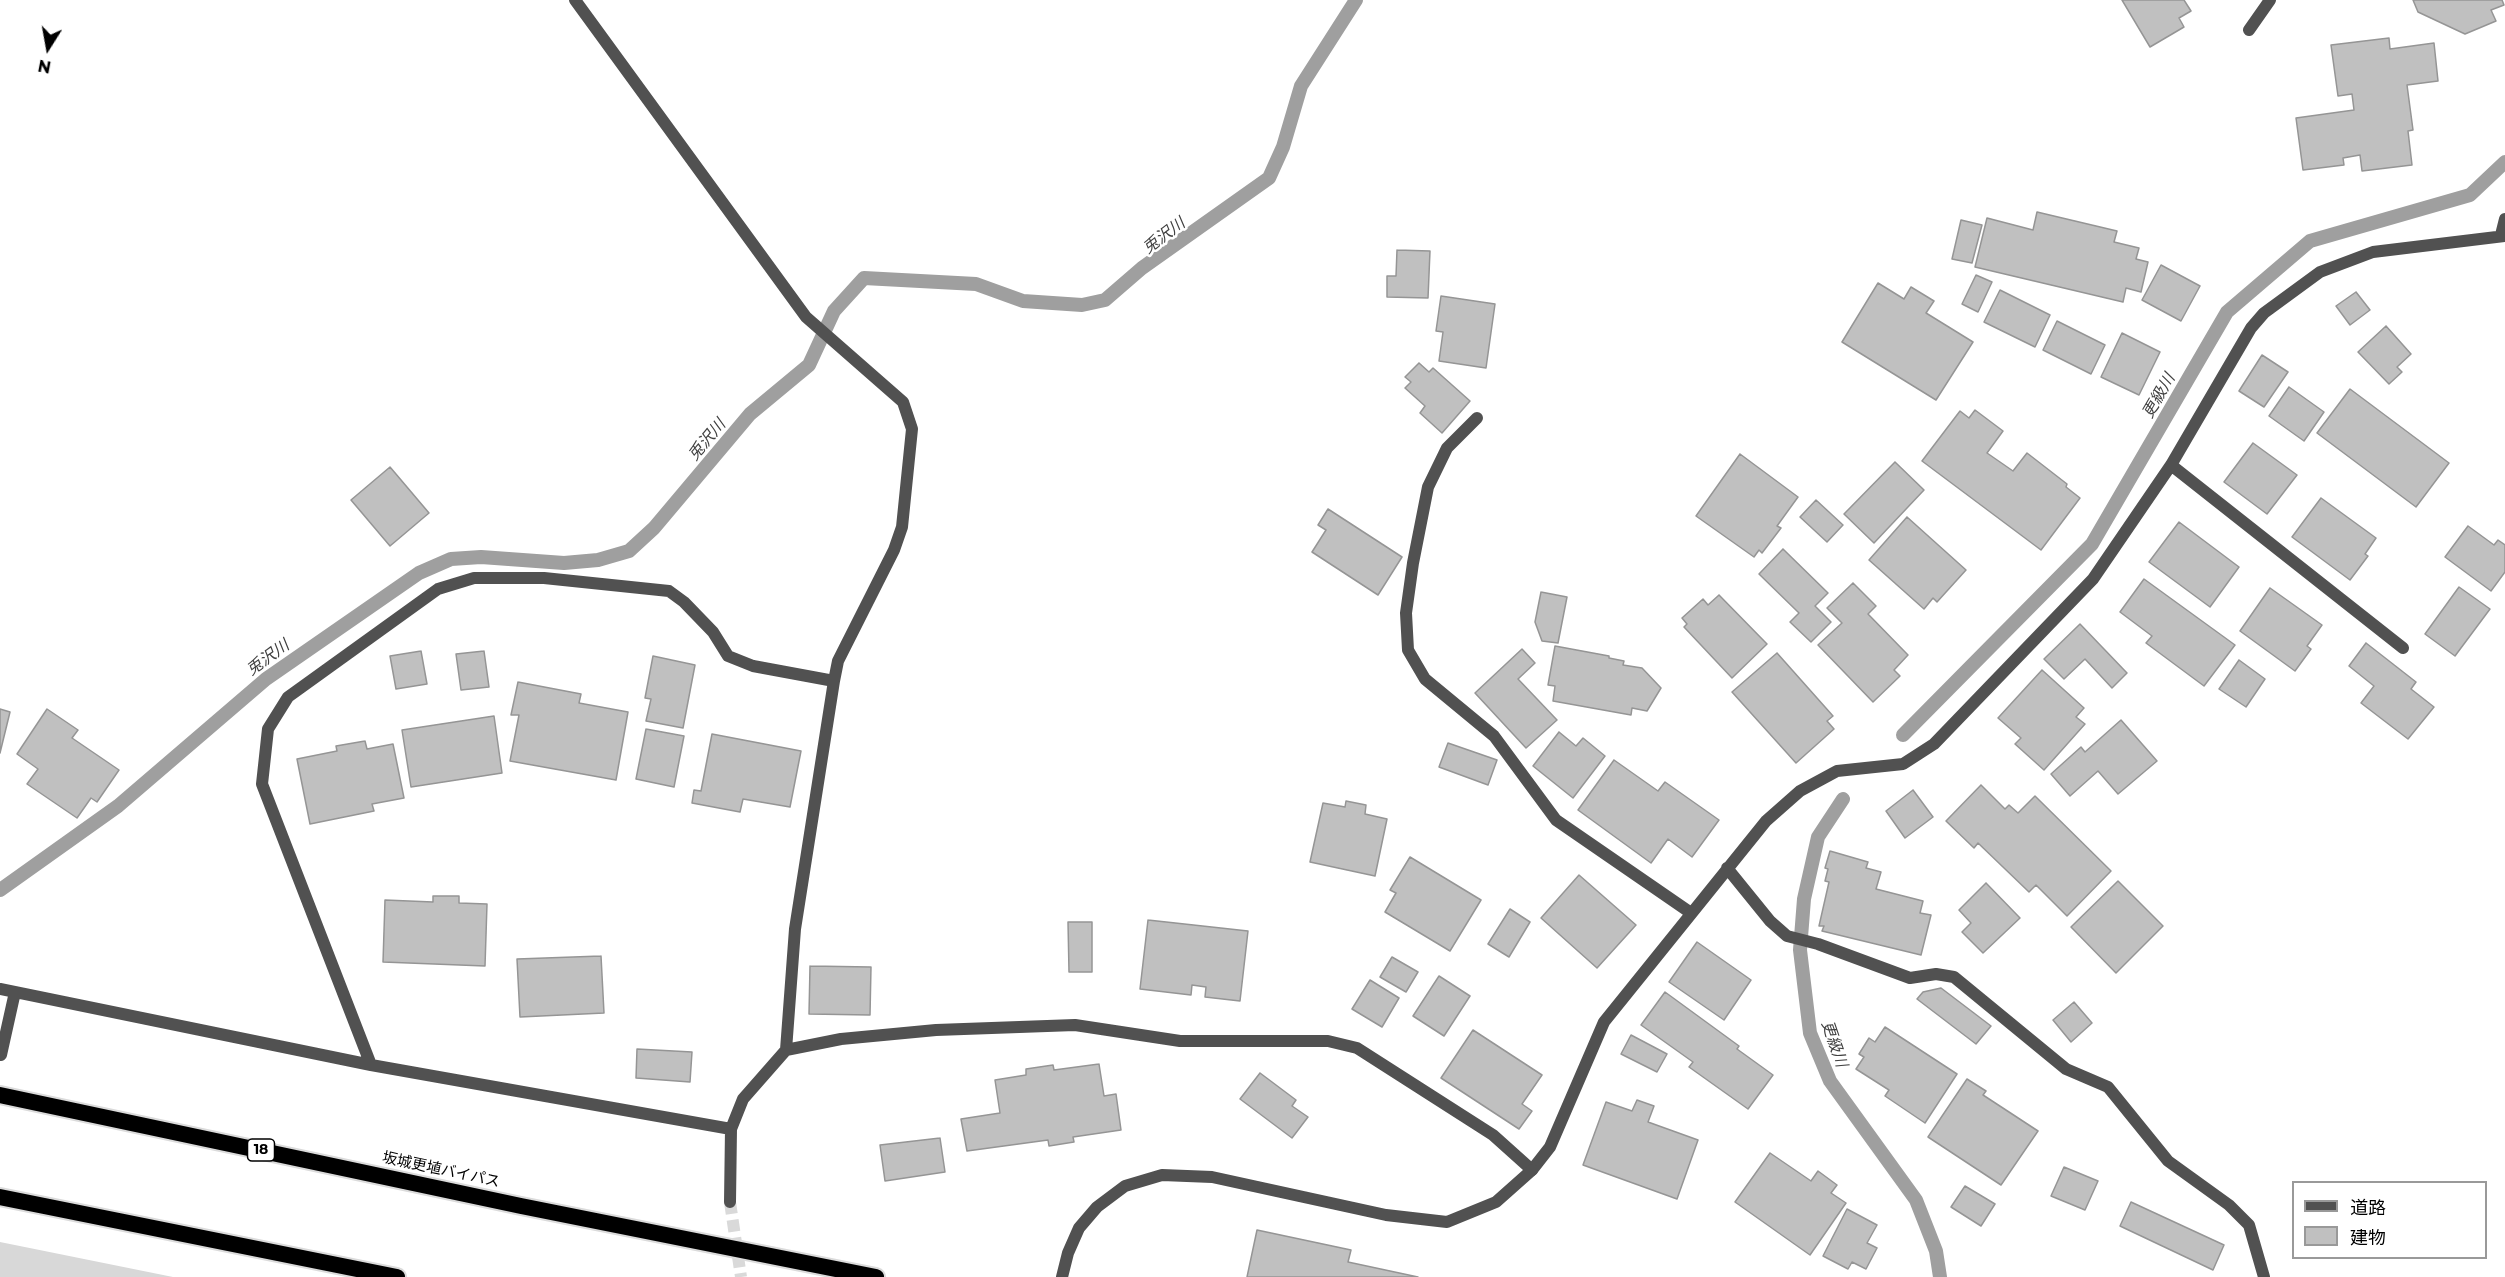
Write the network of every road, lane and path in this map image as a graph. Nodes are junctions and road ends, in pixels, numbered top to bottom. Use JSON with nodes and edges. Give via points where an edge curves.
{"nodes":[{"id":1,"x":575,"y":0,"type":"edge"},
{"id":2,"x":2270,"y":0,"type":"edge"},
{"id":3,"x":2249,"y":30,"type":"dead end"},
{"id":4,"x":2505,"y":219,"type":"edge"},
{"id":5,"x":2503,"y":235,"type":"edge"},
{"id":6,"x":1477,"y":418,"type":"dead end"},
{"id":7,"x":2171,"y":465,"type":"junction"},
{"id":8,"x":2403,"y":648,"type":"dead end"},
{"id":9,"x":834,"y":681,"type":"junction"},
{"id":10,"x":1727,"y":868,"type":"junction"},
{"id":11,"x":1691,"y":913,"type":"junction"},
{"id":12,"x":0,"y":988,"type":"edge"},
{"id":13,"x":15,"y":992,"type":"junction"},
{"id":14,"x":786,"y":1050,"type":"junction"},
{"id":15,"x":1,"y":1055,"type":"edge"},
{"id":16,"x":370,"y":1065,"type":"junction"},
{"id":17,"x":0,"y":1095,"type":"edge"},
{"id":18,"x":731,"y":1130,"type":"junction"},
{"id":19,"x":1532,"y":1170,"type":"junction"},
{"id":20,"x":0,"y":1197,"type":"edge"},
{"id":21,"x":730,"y":1202,"type":"tunnel mouth"},
{"id":22,"x":397,"y":1277,"type":"edge"},
{"id":23,"x":876,"y":1277,"type":"edge"},
{"id":24,"x":1062,"y":1277,"type":"edge"},
{"id":25,"x":2264,"y":1277,"type":"edge"}],
"edges":[{"from":1,"to":9,"type":"street","via":[[811,321],[903,402],[912,429],[902,527],[838,662]]},
{"from":2,"to":3,"type":"street"},
{"from":4,"to":5,"type":"street"},
{"from":5,"to":7,"type":"street","via":[[2373,252],[2320,272],[2264,313],[2251,328]]},
{"from":6,"to":11,"type":"street","via":[[1447,448],[1428,487],[1406,613],[1408,650],[1425,679],[1494,736],[1556,820]]},
{"from":7,"to":8,"type":"street"},
{"from":7,"to":10,"type":"street","via":[[2093,579],[1934,744],[1903,764],[1837,771],[1800,791],[1766,821]]},
{"from":9,"to":14,"type":"street","via":[[795,929]]},
{"from":9,"to":16,"type":"street","via":[[753,666],[728,656],[713,632],[669,591],[544,578],[474,578],[438,589],[288,697],[268,729],[262,784]]},
{"from":10,"to":11,"type":"street"},
{"from":10,"to":25,"type":"street","via":[[1787,936],[1910,978],[1936,974],[1954,977],[2066,1069],[2108,1087],[2168,1161],[2229,1205],[2249,1225]]},
{"from":11,"to":19,"type":"street","via":[[1604,1022],[1550,1147]]},
{"from":12,"to":13,"type":"street"},
{"from":13,"to":15,"type":"street"},
{"from":13,"to":16,"type":"street"},
{"from":14,"to":18,"type":"street","via":[[743,1099]]},
{"from":14,"to":19,"type":"street","via":[[841,1039],[936,1030],[1075,1025],[1180,1041],[1328,1041],[1357,1048],[1492,1136]]},
{"from":16,"to":18,"type":"street"},
{"from":17,"to":23,"type":"highway","name":"坂城更埴バイパス","number":"18"},
{"from":18,"to":21,"type":"street"},
{"from":19,"to":24,"type":"street","via":[[1496,1202],[1447,1222],[1386,1215],[1212,1177],[1162,1175],[1125,1186],[1097,1207],[1079,1228]]},
{"from":20,"to":22,"type":"highway"}]}
